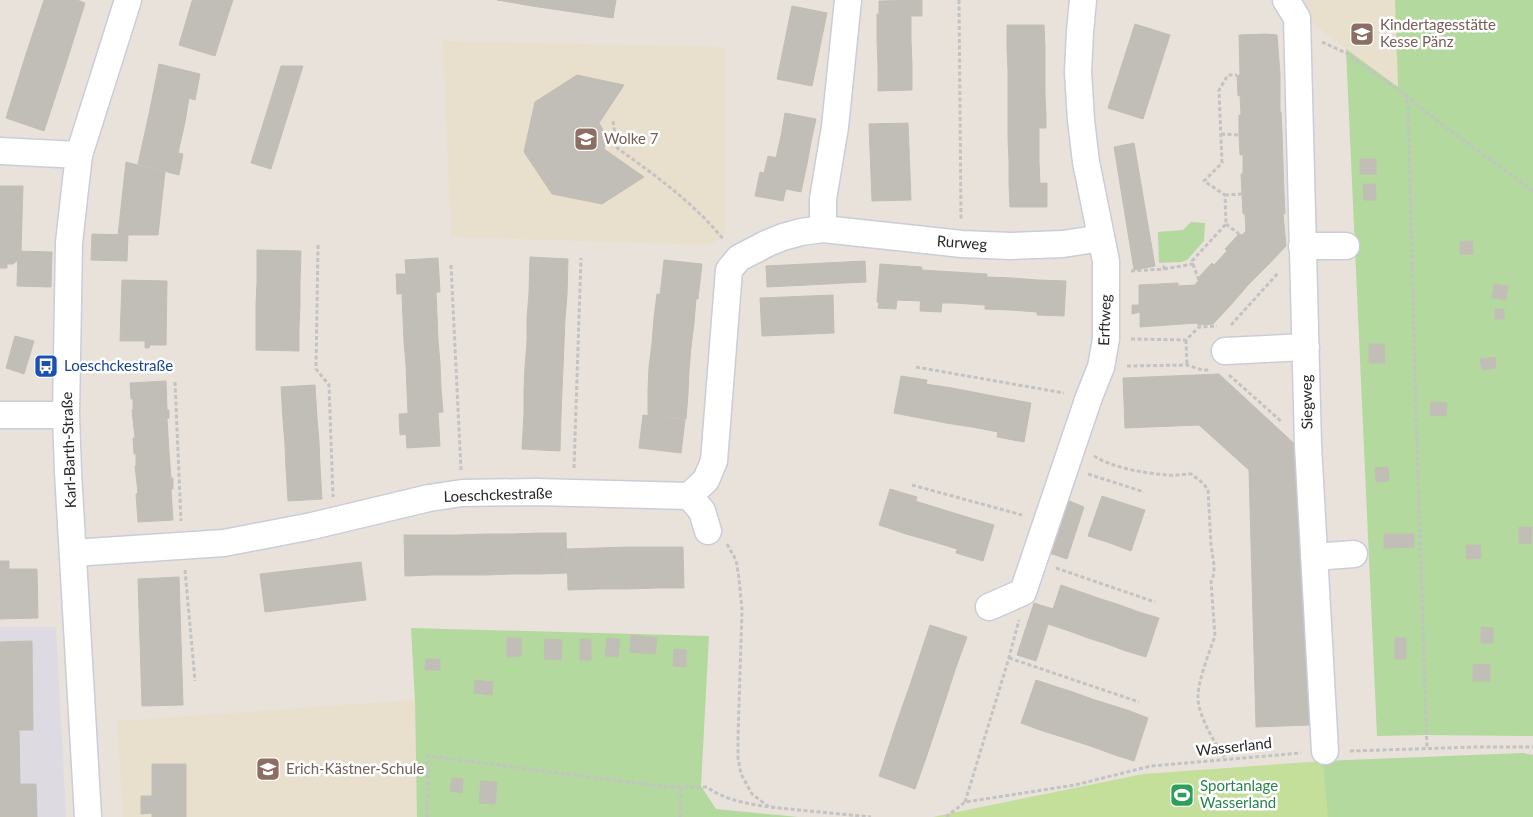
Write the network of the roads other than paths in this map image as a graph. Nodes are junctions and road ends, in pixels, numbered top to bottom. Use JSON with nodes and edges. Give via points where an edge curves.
{"nodes":[{"id":1,"x":128,"y":0,"type":"edge"},
{"id":2,"x":848,"y":0,"type":"edge"},
{"id":3,"x":1083,"y":0,"type":"edge"},
{"id":4,"x":1286,"y":0,"type":"edge"},
{"id":5,"x":0,"y":151,"type":"edge"},
{"id":6,"x":80,"y":155,"type":"junction"},
{"id":7,"x":823,"y":229,"type":"junction"},
{"id":8,"x":1101,"y":238,"type":"junction"},
{"id":9,"x":1302,"y":246,"type":"junction"},
{"id":10,"x":1346,"y":246,"type":"dead end"},
{"id":11,"x":1306,"y":347,"type":"junction"},
{"id":12,"x":1222,"y":348,"type":"road end"},
{"id":13,"x":0,"y":415,"type":"edge"},
{"id":14,"x":66,"y":415,"type":"junction"},
{"id":15,"x":689,"y":496,"type":"junction"},
{"id":16,"x":708,"y":531,"type":"road end"},
{"id":17,"x":73,"y":554,"type":"junction"},
{"id":18,"x":1354,"y":554,"type":"dead end"},
{"id":19,"x":1314,"y":557,"type":"junction"},
{"id":20,"x":989,"y":607,"type":"dead end"},
{"id":21,"x":1325,"y":751,"type":"road end"},
{"id":22,"x":88,"y":817,"type":"edge"}],
"edges":[{"from":1,"to":6,"type":"street","name":"Karl-Barth-Straße"},
{"from":2,"to":7,"type":"street","via":[[835,127],[823,199]]},
{"from":3,"to":8,"type":"street","name":"Erftweg","via":[[1078,72],[1081,120]]},
{"from":4,"to":9,"type":"street","name":"Siegweg","via":[[1297,18]]},
{"from":5,"to":6,"type":"street"},
{"from":6,"to":14,"type":"street","name":"Karl-Barth-Straße","via":[[69,243]]},
{"from":7,"to":8,"type":"street","name":"Rurweg","via":[[1010,246],[1063,244]]},
{"from":7,"to":15,"type":"street","name":"Rurweg","via":[[783,237],[739,258],[729,270],[714,461],[706,480]]},
{"from":8,"to":20,"type":"street","name":"Erftweg","via":[[1106,261],[1106,339],[1101,367],[1023,592]]},
{"from":9,"to":10,"type":"street"},
{"from":9,"to":11,"type":"street","name":"Siegweg"},
{"from":11,"to":12,"type":"street"},
{"from":11,"to":19,"type":"street","name":"Siegweg"},
{"from":13,"to":14,"type":"street"},
{"from":14,"to":17,"type":"street","name":"Karl-Barth-Straße"},
{"from":15,"to":16,"type":"street","via":[[702,511]]},
{"from":15,"to":17,"type":"street","name":"Loeschckestraße","via":[[462,493],[224,543]]},
{"from":17,"to":22,"type":"street","name":"Karl-Barth-Straße"},
{"from":18,"to":19,"type":"street"},
{"from":19,"to":21,"type":"street","name":"Siegweg"}]}
